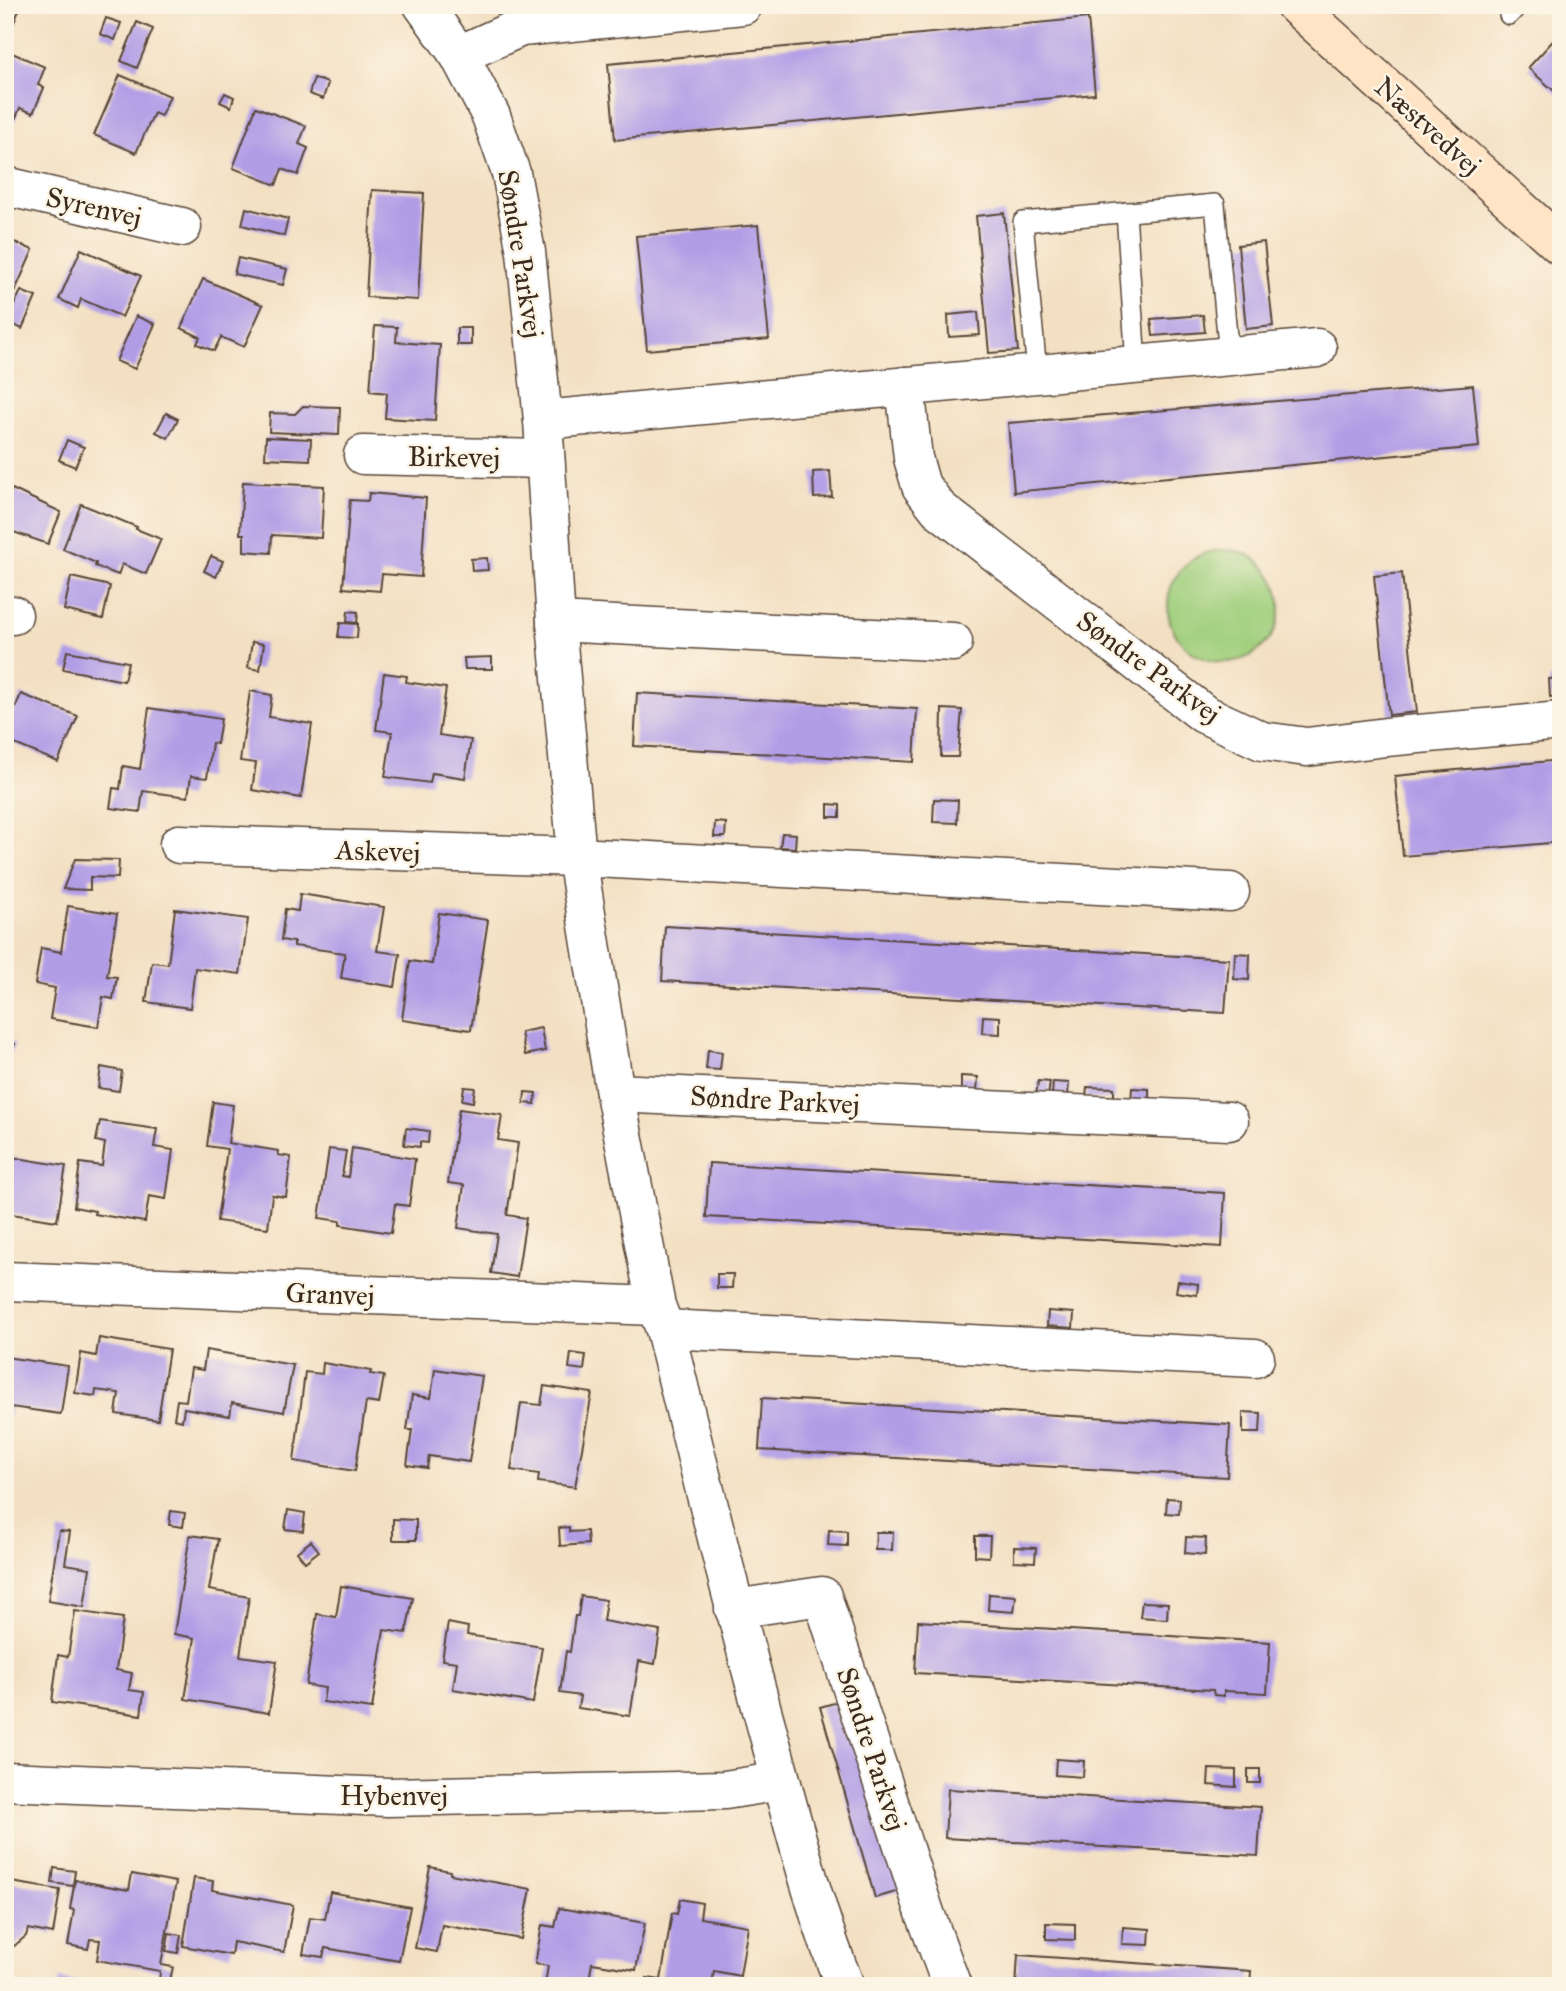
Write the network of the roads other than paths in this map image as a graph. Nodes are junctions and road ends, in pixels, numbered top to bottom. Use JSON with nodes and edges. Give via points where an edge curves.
{"nodes":[{"id":1,"x":423,"y":5,"type":"edge"},
{"id":2,"x":743,"y":5,"type":"edge"},
{"id":3,"x":1295,"y":5,"type":"edge"},
{"id":4,"x":459,"y":55,"type":"junction"},
{"id":5,"x":5,"y":186,"type":"edge"},
{"id":6,"x":1126,"y":212,"type":"junction"},
{"id":7,"x":182,"y":227,"type":"dead end"},
{"id":8,"x":1561,"y":246,"type":"edge"},
{"id":9,"x":1317,"y":348,"type":"dead end"},
{"id":10,"x":1229,"y":357,"type":"junction"},
{"id":11,"x":1136,"y":365,"type":"junction"},
{"id":12,"x":1037,"y":373,"type":"junction"},
{"id":13,"x":905,"y":386,"type":"junction"},
{"id":14,"x":543,"y":421,"type":"junction"},
{"id":15,"x":363,"y":455,"type":"dead end"},
{"id":16,"x":545,"y":460,"type":"junction"},
{"id":17,"x":556,"y":622,"type":"junction"},
{"id":18,"x":953,"y":642,"type":"dead end"},
{"id":19,"x":1561,"y":721,"type":"edge"},
{"id":20,"x":178,"y":844,"type":"dead end"},
{"id":21,"x":577,"y":857,"type":"junction"},
{"id":22,"x":1230,"y":892,"type":"dead end"},
{"id":23,"x":615,"y":1093,"type":"junction"},
{"id":24,"x":1229,"y":1121,"type":"dead end"},
{"id":25,"x":5,"y":1281,"type":"edge"},
{"id":26,"x":660,"y":1318,"type":"junction"},
{"id":27,"x":1255,"y":1358,"type":"dead end"},
{"id":28,"x":734,"y":1609,"type":"junction"},
{"id":29,"x":5,"y":1781,"type":"edge"},
{"id":30,"x":781,"y":1781,"type":"junction"},
{"id":31,"x":845,"y":1986,"type":"edge"},
{"id":32,"x":952,"y":1986,"type":"edge"}],
"edges":[{"from":1,"to":4,"type":"street","name":"Søndre Parkvej"},
{"from":2,"to":4,"type":"street","via":[[521,27]]},
{"from":3,"to":8,"type":"main road","name":"Næstvedvej"},
{"from":4,"to":14,"type":"street","name":"Søndre Parkvej","via":[[491,116],[511,173],[526,252]]},
{"from":5,"to":7,"type":"street","name":"Syrenvej"},
{"from":6,"to":10,"type":"lane","via":[[1215,204]]},
{"from":6,"to":11,"type":"lane"},
{"from":6,"to":12,"type":"lane","via":[[1023,222]]},
{"from":9,"to":10,"type":"street"},
{"from":10,"to":11,"type":"street"},
{"from":11,"to":12,"type":"street"},
{"from":12,"to":13,"type":"street"},
{"from":13,"to":14,"type":"street"},
{"from":13,"to":19,"type":"street","name":"Søndre Parkvej","via":[[913,458],[921,486],[939,509],[1204,713],[1262,741],[1307,747]]},
{"from":14,"to":16,"type":"street","name":"Søndre Parkvej"},
{"from":15,"to":16,"type":"street","name":"Birkevej"},
{"from":16,"to":17,"type":"street","name":"Søndre Parkvej"},
{"from":17,"to":18,"type":"street"},
{"from":17,"to":21,"type":"street","name":"Søndre Parkvej"},
{"from":20,"to":21,"type":"street","name":"Askevej"},
{"from":21,"to":22,"type":"street"},
{"from":21,"to":23,"type":"street","name":"Søndre Parkvej"},
{"from":23,"to":24,"type":"street","name":"Søndre Parkvej"},
{"from":23,"to":26,"type":"street","name":"Søndre Parkvej"},
{"from":25,"to":26,"type":"street","name":"Granvej"},
{"from":26,"to":27,"type":"street"},
{"from":26,"to":28,"type":"street","name":"Søndre Parkvej"},
{"from":28,"to":30,"type":"street","name":"Søndre Parkvej"},
{"from":28,"to":32,"type":"street","name":"Søndre Parkvej","via":[[822,1596]]},
{"from":29,"to":30,"type":"street","name":"Hybenvej","via":[[388,1797],[725,1790]]},
{"from":30,"to":31,"type":"street","name":"Søndre Parkvej","via":[[828,1944]]}]}
